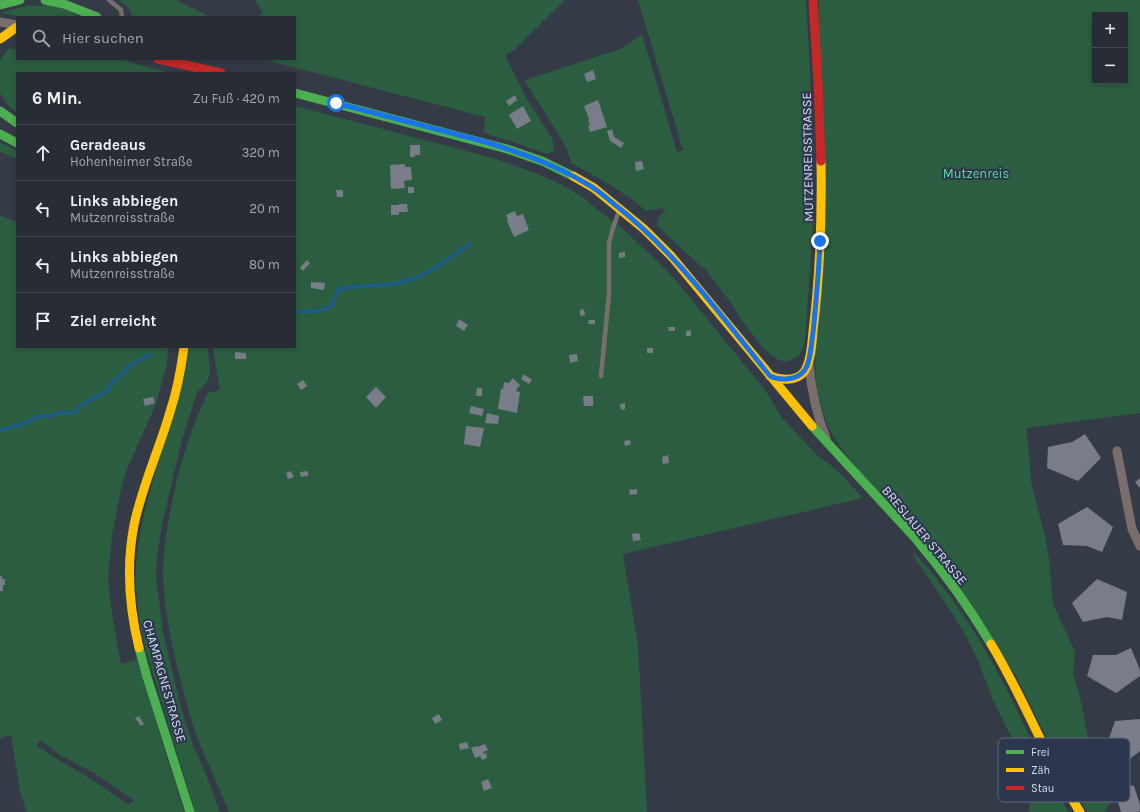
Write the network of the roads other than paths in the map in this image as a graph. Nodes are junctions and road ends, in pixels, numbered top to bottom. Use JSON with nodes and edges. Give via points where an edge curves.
{"nodes":[{"id":1,"x":20,"y":0,"type":"edge"},
{"id":2,"x":45,"y":0,"type":"edge"},
{"id":3,"x":109,"y":0,"type":"edge"},
{"id":4,"x":813,"y":0,"type":"edge"},
{"id":5,"x":0,"y":5,"type":"edge"},
{"id":6,"x":94,"y":16,"type":"edge"},
{"id":7,"x":122,"y":16,"type":"edge"},
{"id":8,"x":0,"y":22,"type":"edge"},
{"id":9,"x":16,"y":26,"type":"edge"},
{"id":10,"x":16,"y":27,"type":"edge"},
{"id":11,"x":0,"y":39,"type":"edge"},
{"id":12,"x":162,"y":60,"type":"edge"},
{"id":13,"x":189,"y":60,"type":"edge"},
{"id":14,"x":205,"y":69,"type":"junction"},
{"id":15,"x":217,"y":72,"type":"edge"},
{"id":16,"x":296,"y":92,"type":"edge"},
{"id":17,"x":0,"y":111,"type":"edge"},
{"id":18,"x":16,"y":122,"type":"edge"},
{"id":19,"x":0,"y":134,"type":"edge"},
{"id":20,"x":16,"y":143,"type":"edge"},
{"id":21,"x":620,"y":209,"type":"junction"},
{"id":22,"x":184,"y":348,"type":"edge"},
{"id":23,"x":809,"y":360,"type":"junction"},
{"id":24,"x":601,"y":376,"type":"dead end"},
{"id":25,"x":770,"y":376,"type":"junction"},
{"id":26,"x":831,"y":448,"type":"junction"},
{"id":27,"x":1117,"y":451,"type":"dead end"},
{"id":28,"x":1140,"y":546,"type":"edge"},
{"id":29,"x":1040,"y":738,"type":"edge"},
{"id":30,"x":1074,"y":802,"type":"edge"},
{"id":31,"x":190,"y":812,"type":"edge"},
{"id":32,"x":1080,"y":812,"type":"edge"}],
"edges":[{"from":1,"to":5,"type":"main road"},
{"from":2,"to":6,"type":"main road","via":[[64,4]]},
{"from":3,"to":7,"type":"lane","via":[[121,10]]},
{"from":4,"to":23,"type":"main road","name":"MUTZENREISSTRASSE","via":[[822,200],[819,267]]},
{"from":8,"to":9,"type":"street"},
{"from":10,"to":11,"type":"main road"},
{"from":12,"to":14,"type":"main road"},
{"from":13,"to":14,"type":"main road"},
{"from":14,"to":15,"type":"main road"},
{"from":16,"to":21,"type":"main road","name":"BRESLAUER STRASSE","via":[[486,142],[536,159],[588,184]]},
{"from":17,"to":18,"type":"main road"},
{"from":19,"to":20,"type":"main road"},
{"from":21,"to":24,"type":"lane","via":[[609,243],[609,293]]},
{"from":21,"to":25,"type":"main road","name":"BRESLAUER STRASSE","via":[[644,228],[672,257]]},
{"from":22,"to":31,"type":"main road","name":"CHAMPAGNESTRASSE","via":[[175,396],[136,515],[130,548],[129,581],[139,647]]},
{"from":23,"to":25,"type":"main road","name":"MUTZENREISSTRASSE","via":[[805,371],[798,376],[787,379]]},
{"from":23,"to":26,"type":"street","name":"MUTZENREISSTRASSE","via":[[817,412]]},
{"from":25,"to":26,"type":"main road","name":"BRESLAUER STRASSE"},
{"from":26,"to":29,"type":"main road","name":"BRESLAUER STRASSE","via":[[924,548],[966,604],[1011,678]]},
{"from":27,"to":28,"type":"street","via":[[1132,529]]},
{"from":30,"to":32,"type":"main road","name":"BRESLAUER STRASSE"}]}
